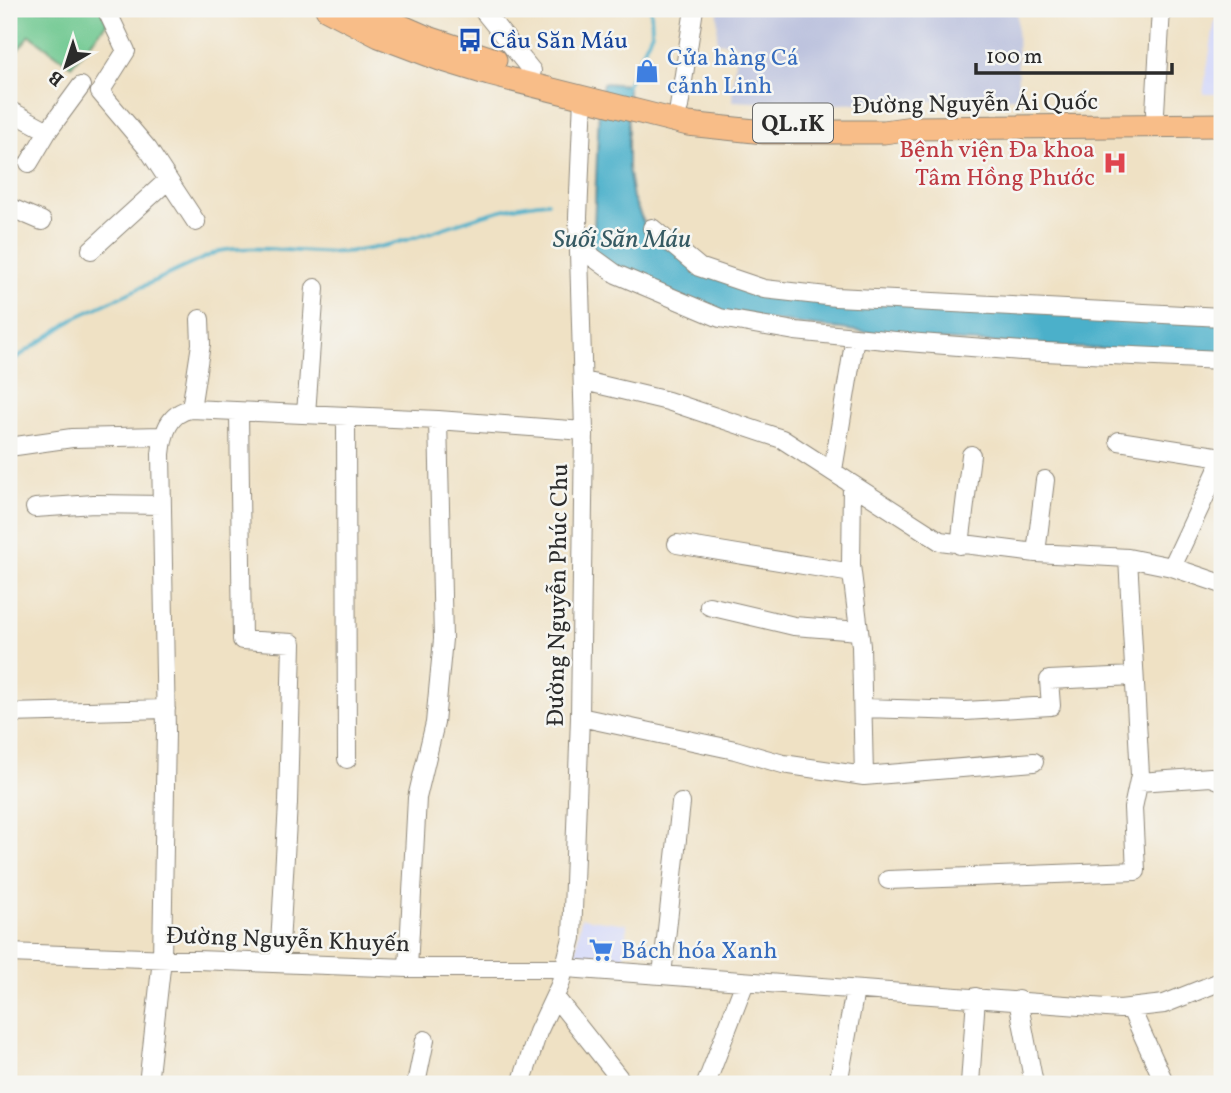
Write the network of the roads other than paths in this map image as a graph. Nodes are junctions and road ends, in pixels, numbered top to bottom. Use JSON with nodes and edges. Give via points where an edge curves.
{"nodes":[{"id":1,"x":106,"y":9,"type":"edge"},
{"id":2,"x":327,"y":9,"type":"edge"},
{"id":3,"x":361,"y":9,"type":"edge"},
{"id":4,"x":482,"y":9,"type":"edge"},
{"id":5,"x":694,"y":9,"type":"edge"},
{"id":6,"x":1161,"y":9,"type":"edge"},
{"id":7,"x":532,"y":71,"type":"junction"},
{"id":8,"x":80,"y":86,"type":"dead end"},
{"id":9,"x":584,"y":93,"type":"junction"},
{"id":10,"x":645,"y":104,"type":"junction"},
{"id":11,"x":680,"y":107,"type":"junction"},
{"id":12,"x":9,"y":110,"type":"edge"},
{"id":13,"x":1155,"y":112,"type":"junction"},
{"id":14,"x":1222,"y":112,"type":"edge"},
{"id":15,"x":948,"y":121,"type":"junction"},
{"id":16,"x":1222,"y":125,"type":"edge"},
{"id":17,"x":48,"y":131,"type":"junction"},
{"id":18,"x":29,"y":163,"type":"dead end"},
{"id":19,"x":169,"y":180,"type":"junction"},
{"id":20,"x":9,"y":207,"type":"edge"},
{"id":21,"x":42,"y":221,"type":"dead end"},
{"id":22,"x":196,"y":222,"type":"dead end"},
{"id":23,"x":652,"y":228,"type":"dead end"},
{"id":24,"x":579,"y":248,"type":"junction"},
{"id":25,"x":91,"y":250,"type":"dead end"},
{"id":26,"x":314,"y":288,"type":"dead end"},
{"id":27,"x":1222,"y":317,"type":"edge"},
{"id":28,"x":200,"y":319,"type":"dead end"},
{"id":29,"x":855,"y":337,"type":"junction"},
{"id":30,"x":1222,"y":360,"type":"edge"},
{"id":31,"x":584,"y":381,"type":"junction"},
{"id":32,"x":191,"y":409,"type":"junction"},
{"id":33,"x":239,"y":413,"type":"junction"},
{"id":34,"x":306,"y":414,"type":"junction"},
{"id":35,"x":346,"y":417,"type":"junction"},
{"id":36,"x":438,"y":420,"type":"junction"},
{"id":37,"x":584,"y":430,"type":"junction"},
{"id":38,"x":163,"y":436,"type":"junction"},
{"id":39,"x":1119,"y":441,"type":"dead end"},
{"id":40,"x":9,"y":447,"type":"edge"},
{"id":41,"x":971,"y":455,"type":"dead end"},
{"id":42,"x":1222,"y":458,"type":"edge"},
{"id":43,"x":833,"y":470,"type":"junction"},
{"id":44,"x":1045,"y":480,"type":"dead end"},
{"id":45,"x":852,"y":484,"type":"junction"},
{"id":46,"x":162,"y":505,"type":"junction"},
{"id":47,"x":35,"y":508,"type":"dead end"},
{"id":48,"x":677,"y":544,"type":"dead end"},
{"id":49,"x":960,"y":545,"type":"junction"},
{"id":50,"x":1037,"y":553,"type":"junction"},
{"id":51,"x":1128,"y":558,"type":"junction"},
{"id":52,"x":1172,"y":566,"type":"junction"},
{"id":53,"x":852,"y":573,"type":"junction"},
{"id":54,"x":1222,"y":584,"type":"edge"},
{"id":55,"x":709,"y":606,"type":"dead end"},
{"id":56,"x":859,"y":631,"type":"junction"},
{"id":57,"x":1134,"y":676,"type":"junction"},
{"id":58,"x":863,"y":708,"type":"junction"},
{"id":59,"x":166,"y":709,"type":"junction"},
{"id":60,"x":9,"y":713,"type":"edge"},
{"id":61,"x":580,"y":718,"type":"junction"},
{"id":62,"x":347,"y":759,"type":"dead end"},
{"id":63,"x":1034,"y":762,"type":"dead end"},
{"id":64,"x":864,"y":776,"type":"junction"},
{"id":65,"x":1222,"y":781,"type":"edge"},
{"id":66,"x":1139,"y":782,"type":"junction"},
{"id":67,"x":681,"y":803,"type":"dead end"},
{"id":68,"x":888,"y":880,"type":"dead end"},
{"id":69,"x":9,"y":953,"type":"edge"},
{"id":70,"x":162,"y":959,"type":"junction"},
{"id":71,"x":279,"y":963,"type":"junction"},
{"id":72,"x":408,"y":968,"type":"junction"},
{"id":73,"x":566,"y":968,"type":"junction"},
{"id":74,"x":662,"y":975,"type":"junction"},
{"id":75,"x":1222,"y":981,"type":"edge"},
{"id":76,"x":746,"y":982,"type":"junction"},
{"id":77,"x":855,"y":990,"type":"junction"},
{"id":78,"x":555,"y":997,"type":"junction"},
{"id":79,"x":976,"y":997,"type":"junction"},
{"id":80,"x":1018,"y":1000,"type":"junction"},
{"id":81,"x":1130,"y":1009,"type":"junction"},
{"id":82,"x":425,"y":1040,"type":"dead end"},
{"id":83,"x":148,"y":1084,"type":"edge"},
{"id":84,"x":416,"y":1084,"type":"edge"},
{"id":85,"x":521,"y":1084,"type":"edge"},
{"id":86,"x":624,"y":1084,"type":"edge"},
{"id":87,"x":706,"y":1084,"type":"edge"},
{"id":88,"x":838,"y":1084,"type":"edge"},
{"id":89,"x":970,"y":1084,"type":"edge"},
{"id":90,"x":1034,"y":1084,"type":"edge"},
{"id":91,"x":1165,"y":1084,"type":"edge"}],
"edges":[{"from":1,"to":19,"type":"street","via":[[126,51],[100,92]]},
{"from":2,"to":9,"type":"main road","number":"QL.1K","via":[[379,36],[440,59]]},
{"from":3,"to":7,"type":"main road","number":"QL.1K","via":[[429,38]]},
{"from":4,"to":7,"type":"street"},
{"from":5,"to":11,"type":"street"},
{"from":6,"to":13,"type":"street"},
{"from":7,"to":9,"type":"main road","name":"Đường Nguyễn Ái Quốc","number":"QL.1K"},
{"from":8,"to":17,"type":"street"},
{"from":9,"to":10,"type":"main road","name":"Đường Nguyễn Ái Quốc","number":"QL.1K"},
{"from":9,"to":24,"type":"street","name":"Đường Nguyễn Phúc Chu","via":[[578,166]]},
{"from":10,"to":11,"type":"main road","name":"Đường Nguyễn Ái Quốc","number":"QL.1K"},
{"from":10,"to":15,"type":"main road","name":"Đường Nguyễn Ái Quốc","number":"QL.1K","via":[[688,124],[726,130],[816,133]]},
{"from":11,"to":15,"type":"main road","name":"Đường Nguyễn Ái Quốc","number":"QL.1K","via":[[746,121]]},
{"from":12,"to":17,"type":"street"},
{"from":13,"to":14,"type":"main road","name":"Đường Nguyễn Ái Quốc","number":"QL.1K"},
{"from":13,"to":15,"type":"main road","name":"Đường Nguyễn Ái Quốc","number":"QL.1K"},
{"from":15,"to":16,"type":"main road","name":"Đường Nguyễn Ái Quốc","number":"QL.1K"},
{"from":17,"to":18,"type":"street"},
{"from":19,"to":22,"type":"street"},
{"from":19,"to":25,"type":"street"},
{"from":20,"to":21,"type":"street"},
{"from":23,"to":27,"type":"street","via":[[699,267],[764,289],[836,297]]},
{"from":24,"to":29,"type":"street","via":[[616,274],[720,318]]},
{"from":24,"to":31,"type":"street","name":"Đường Nguyễn Phúc Chu"},
{"from":26,"to":34,"type":"street"},
{"from":28,"to":32,"type":"street"},
{"from":29,"to":30,"type":"street","via":[[1022,351]]},
{"from":29,"to":43,"type":"street"},
{"from":31,"to":37,"type":"street","name":"Đường Nguyễn Phúc Chu"},
{"from":31,"to":43,"type":"street","via":[[756,429]]},
{"from":32,"to":33,"type":"street"},
{"from":32,"to":38,"type":"street","via":[[172,417]]},
{"from":33,"to":34,"type":"street"},
{"from":33,"to":71,"type":"street","via":[[242,640],[292,643]]},
{"from":34,"to":35,"type":"street"},
{"from":35,"to":36,"type":"street"},
{"from":35,"to":62,"type":"street"},
{"from":36,"to":37,"type":"street"},
{"from":36,"to":72,"type":"street","via":[[443,639],[435,723],[417,798]]},
{"from":37,"to":61,"type":"street","name":"Đường Nguyễn Phúc Chu"},
{"from":38,"to":40,"type":"street","via":[[72,438]]},
{"from":38,"to":46,"type":"street"},
{"from":39,"to":42,"type":"street"},
{"from":41,"to":49,"type":"street"},
{"from":42,"to":52,"type":"street"},
{"from":43,"to":45,"type":"street"},
{"from":44,"to":50,"type":"street"},
{"from":45,"to":49,"type":"street","via":[[930,536]]},
{"from":45,"to":53,"type":"street"},
{"from":46,"to":47,"type":"street"},
{"from":46,"to":59,"type":"street"},
{"from":48,"to":53,"type":"street"},
{"from":49,"to":50,"type":"street"},
{"from":50,"to":51,"type":"street"},
{"from":51,"to":52,"type":"street"},
{"from":51,"to":57,"type":"street"},
{"from":52,"to":54,"type":"street"},
{"from":53,"to":56,"type":"street"},
{"from":55,"to":56,"type":"street","via":[[794,626]]},
{"from":56,"to":58,"type":"street"},
{"from":57,"to":58,"type":"street","via":[[1049,680],[1051,706],[965,711]]},
{"from":57,"to":66,"type":"street"},
{"from":58,"to":64,"type":"street"},
{"from":59,"to":60,"type":"street"},
{"from":59,"to":70,"type":"street"},
{"from":61,"to":64,"type":"street","via":[[783,764]]},
{"from":61,"to":73,"type":"street","name":"Đường Nguyễn Phúc Chu","via":[[572,938]]},
{"from":63,"to":64,"type":"street"},
{"from":65,"to":66,"type":"street","via":[[1211,777]]},
{"from":66,"to":68,"type":"street","via":[[1133,808],[1136,871]]},
{"from":67,"to":74,"type":"street"},
{"from":69,"to":70,"type":"street","name":"Đường Nguyễn Khuyến"},
{"from":70,"to":71,"type":"street","name":"Đường Nguyễn Khuyến"},
{"from":70,"to":83,"type":"street"},
{"from":71,"to":72,"type":"street","name":"Đường Nguyễn Khuyến"},
{"from":72,"to":73,"type":"street","name":"Đường Nguyễn Khuyến"},
{"from":73,"to":74,"type":"street","name":"Đường Nguyễn Khuyến"},
{"from":73,"to":78,"type":"street","name":"Đường Nguyễn Phúc Chu"},
{"from":74,"to":76,"type":"street","name":"Đường Nguyễn Khuyến"},
{"from":75,"to":81,"type":"street","name":"Đường Nguyễn Khuyến","via":[[1176,1000]]},
{"from":76,"to":77,"type":"street","name":"Đường Nguyễn Khuyến"},
{"from":76,"to":87,"type":"street"},
{"from":77,"to":79,"type":"street","name":"Đường Nguyễn Khuyến"},
{"from":77,"to":88,"type":"street"},
{"from":78,"to":85,"type":"street","name":"Đường Nguyễn Phúc Chu"},
{"from":78,"to":86,"type":"street"},
{"from":79,"to":80,"type":"street","name":"Đường Nguyễn Khuyến"},
{"from":79,"to":89,"type":"street"},
{"from":80,"to":81,"type":"street","name":"Đường Nguyễn Khuyến"},
{"from":80,"to":90,"type":"street"},
{"from":81,"to":91,"type":"street"},
{"from":82,"to":84,"type":"street"}]}
